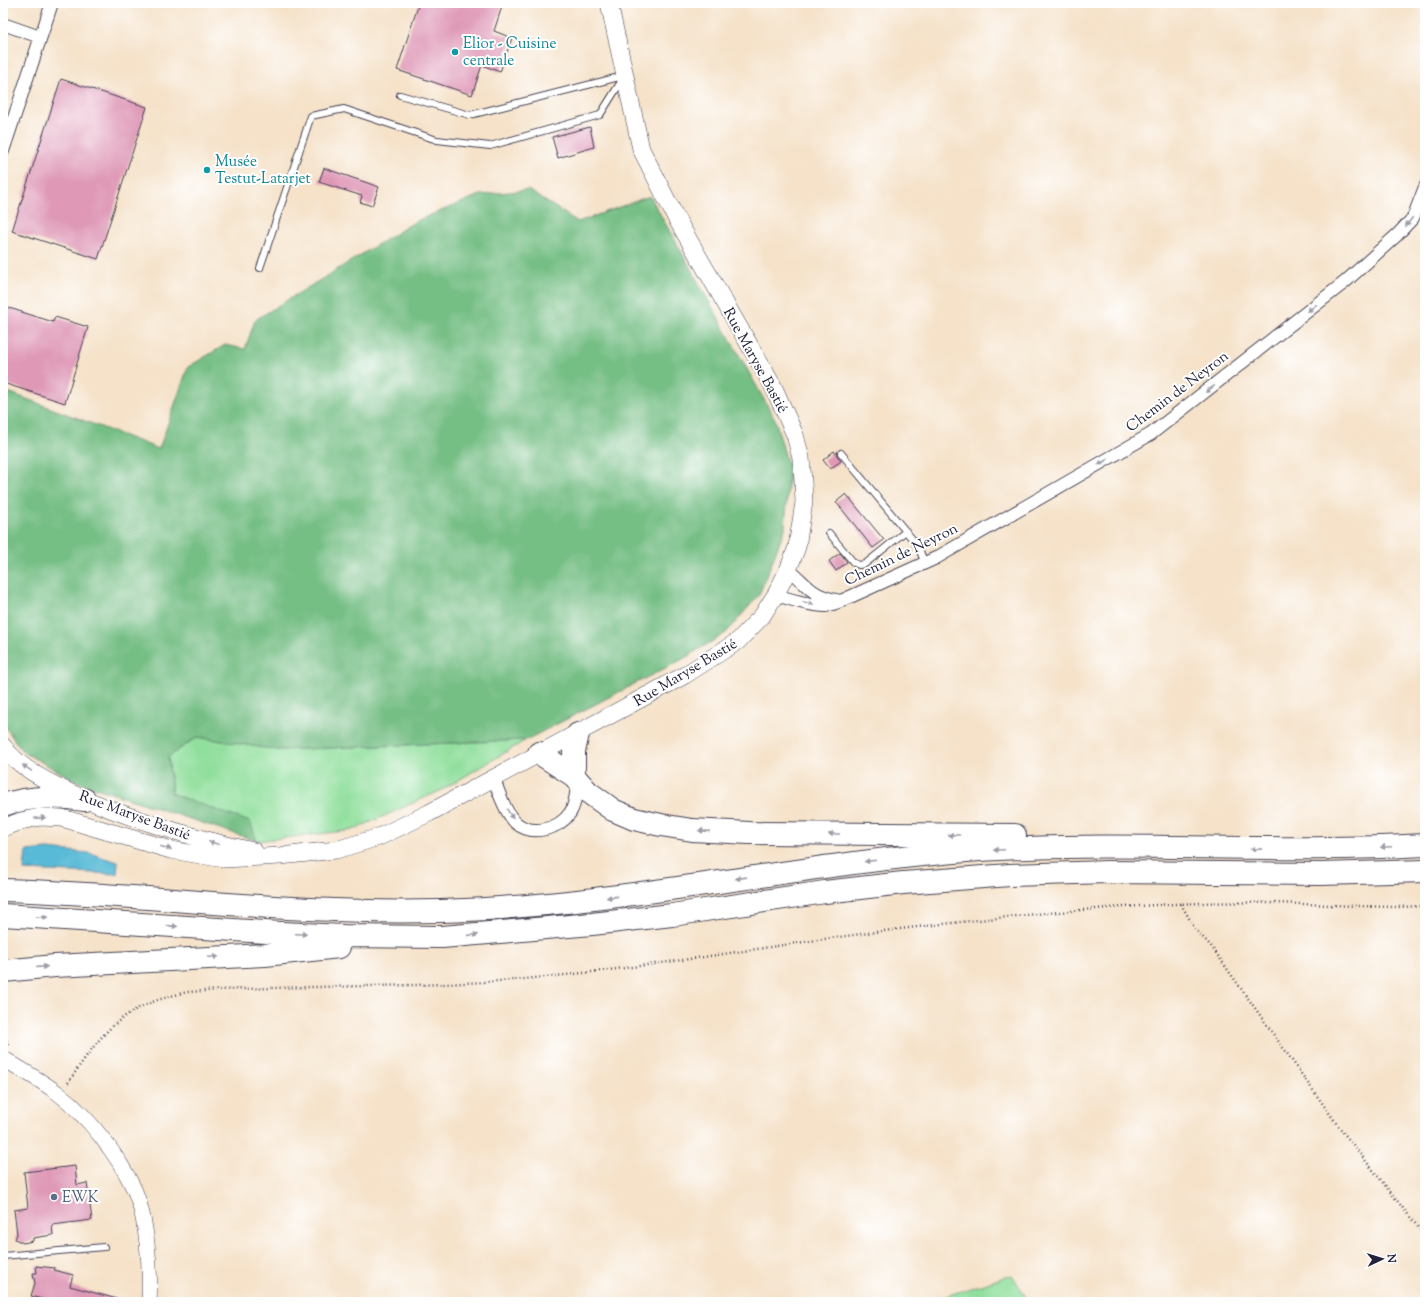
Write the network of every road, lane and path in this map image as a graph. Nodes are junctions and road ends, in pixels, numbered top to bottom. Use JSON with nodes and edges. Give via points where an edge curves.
{"nodes":[{"id":1,"x":52,"y":3,"type":"edge"},
{"id":2,"x":609,"y":3,"type":"edge"},
{"id":3,"x":3,"y":24,"type":"edge"},
{"id":4,"x":40,"y":37,"type":"junction"},
{"id":5,"x":625,"y":75,"type":"junction"},
{"id":6,"x":400,"y":95,"type":"dead end"},
{"id":7,"x":3,"y":151,"type":"edge"},
{"id":8,"x":1425,"y":187,"type":"edge"},
{"id":9,"x":260,"y":268,"type":"dead end"},
{"id":10,"x":841,"y":453,"type":"dead end"},
{"id":11,"x":906,"y":531,"type":"junction"},
{"id":12,"x":829,"y":533,"type":"dead end"},
{"id":13,"x":925,"y":564,"type":"junction"},
{"id":14,"x":788,"y":570,"type":"junction"},
{"id":15,"x":776,"y":594,"type":"junction"},
{"id":16,"x":841,"y":601,"type":"junction"},
{"id":17,"x":578,"y":734,"type":"junction"},
{"id":18,"x":3,"y":746,"type":"edge"},
{"id":19,"x":539,"y":752,"type":"junction"},
{"id":20,"x":576,"y":778,"type":"junction"},
{"id":21,"x":494,"y":779,"type":"junction"},
{"id":22,"x":86,"y":800,"type":"junction"},
{"id":23,"x":3,"y":805,"type":"edge"},
{"id":24,"x":3,"y":828,"type":"edge"},
{"id":25,"x":1425,"y":845,"type":"edge"},
{"id":26,"x":1150,"y":848,"type":"junction"},
{"id":27,"x":280,"y":856,"type":"junction"},
{"id":28,"x":1425,"y":871,"type":"edge"},
{"id":29,"x":3,"y":890,"type":"edge"},
{"id":30,"x":1181,"y":904,"type":"junction"},
{"id":31,"x":1425,"y":906,"type":"edge"},
{"id":32,"x":3,"y":915,"type":"edge"},
{"id":33,"x":442,"y":937,"type":"junction"},
{"id":34,"x":3,"y":971,"type":"edge"},
{"id":35,"x":6,"y":1061,"type":"edge"},
{"id":36,"x":60,"y":1095,"type":"junction"},
{"id":37,"x":1425,"y":1236,"type":"edge"},
{"id":38,"x":104,"y":1247,"type":"dead end"},
{"id":39,"x":3,"y":1256,"type":"edge"},
{"id":40,"x":149,"y":1302,"type":"edge"}],
"edges":[{"from":1,"to":4,"type":"street"},
{"from":2,"to":5,"type":"main road","name":"Rue Maryse Bastié"},
{"from":3,"to":4,"type":"street"},
{"from":4,"to":7,"type":"street"},
{"from":5,"to":6,"type":"lane","via":[[470,115]]},
{"from":5,"to":9,"type":"lane","via":[[600,115],[490,146],[437,140],[344,109],[311,116]]},
{"from":5,"to":14,"type":"main road","name":"Rue Maryse Bastié","via":[[641,149],[675,216],[773,386],[795,435],[801,458],[804,502],[797,547]]},
{"from":8,"to":13,"type":"street","name":"Chemin de Neyron","one_way":true,"via":[[1413,218],[1397,235],[1345,282],[1157,430]]},
{"from":10,"to":11,"type":"lane"},
{"from":11,"to":12,"type":"lane","via":[[865,564],[859,565],[854,563]]},
{"from":11,"to":13,"type":"lane","via":[[918,546]]},
{"from":13,"to":16,"type":"street","name":"Chemin de Neyron"},
{"from":14,"to":15,"type":"main road","name":"Rue Maryse Bastié"},
{"from":14,"to":16,"type":"street","name":"Chemin de Neyron","via":[[812,591],[826,598]]},
{"from":15,"to":16,"type":"street","name":"Chemin de Neyron","one_way":true,"via":[[783,598],[826,606]]},
{"from":15,"to":17,"type":"main road","name":"Rue Maryse Bastié","via":[[762,616],[733,645],[685,675]]},
{"from":17,"to":19,"type":"main road","name":"Rue Maryse Bastié"},
{"from":17,"to":20,"type":"highway","via":[[574,751]]},
{"from":22,"to":18,"type":"main road","name":"Rue Maryse Bastié","one_way":true,"via":[[28,770]]},
{"from":19,"to":20,"type":"highway"},
{"from":19,"to":21,"type":"main road","name":"Rue Maryse Bastié"},
{"from":21,"to":20,"type":"street","one_way":true,"via":[[515,822],[529,830],[544,830],[558,825],[571,813]]},
{"from":26,"to":20,"type":"highway","one_way":true,"via":[[1133,836],[749,833],[692,830],[623,815],[600,802]]},
{"from":21,"to":27,"type":"main road","name":"Rue Maryse Bastié","via":[[379,837],[336,850]]},
{"from":22,"to":23,"type":"highway","via":[[48,796]]},
{"from":27,"to":22,"type":"main road","name":"Rue Maryse Bastié","one_way":true,"via":[[205,840]]},
{"from":24,"to":27,"type":"main road","name":"Rue Maryse Bastié","one_way":true,"via":[[40,817],[62,818],[171,850],[224,859]]},
{"from":25,"to":26,"type":"highway","one_way":true,"via":[[1314,850]]},
{"from":26,"to":29,"type":"highway","one_way":true,"via":[[1030,848],[914,856],[658,892],[511,907],[441,911],[338,911]]},
{"from":33,"to":28,"type":"highway","one_way":true,"via":[[672,915],[903,883],[1010,875],[1108,872],[1321,874]]},
{"from":30,"to":31,"type":"path"},
{"from":30,"to":36,"type":"path","via":[[1031,915],[913,928],[592,972],[523,979],[188,992],[153,1000],[117,1022],[92,1047]]},
{"from":30,"to":37,"type":"path","via":[[1339,1127]]},
{"from":32,"to":33,"type":"highway","one_way":true,"via":[[281,933]]},
{"from":34,"to":33,"type":"highway","one_way":true,"via":[[265,954]]},
{"from":35,"to":36,"type":"street","via":[[35,1076]]},
{"from":36,"to":40,"type":"street","via":[[81,1113],[100,1137],[133,1188],[140,1205],[147,1245]]},
{"from":38,"to":39,"type":"lane"}]}
